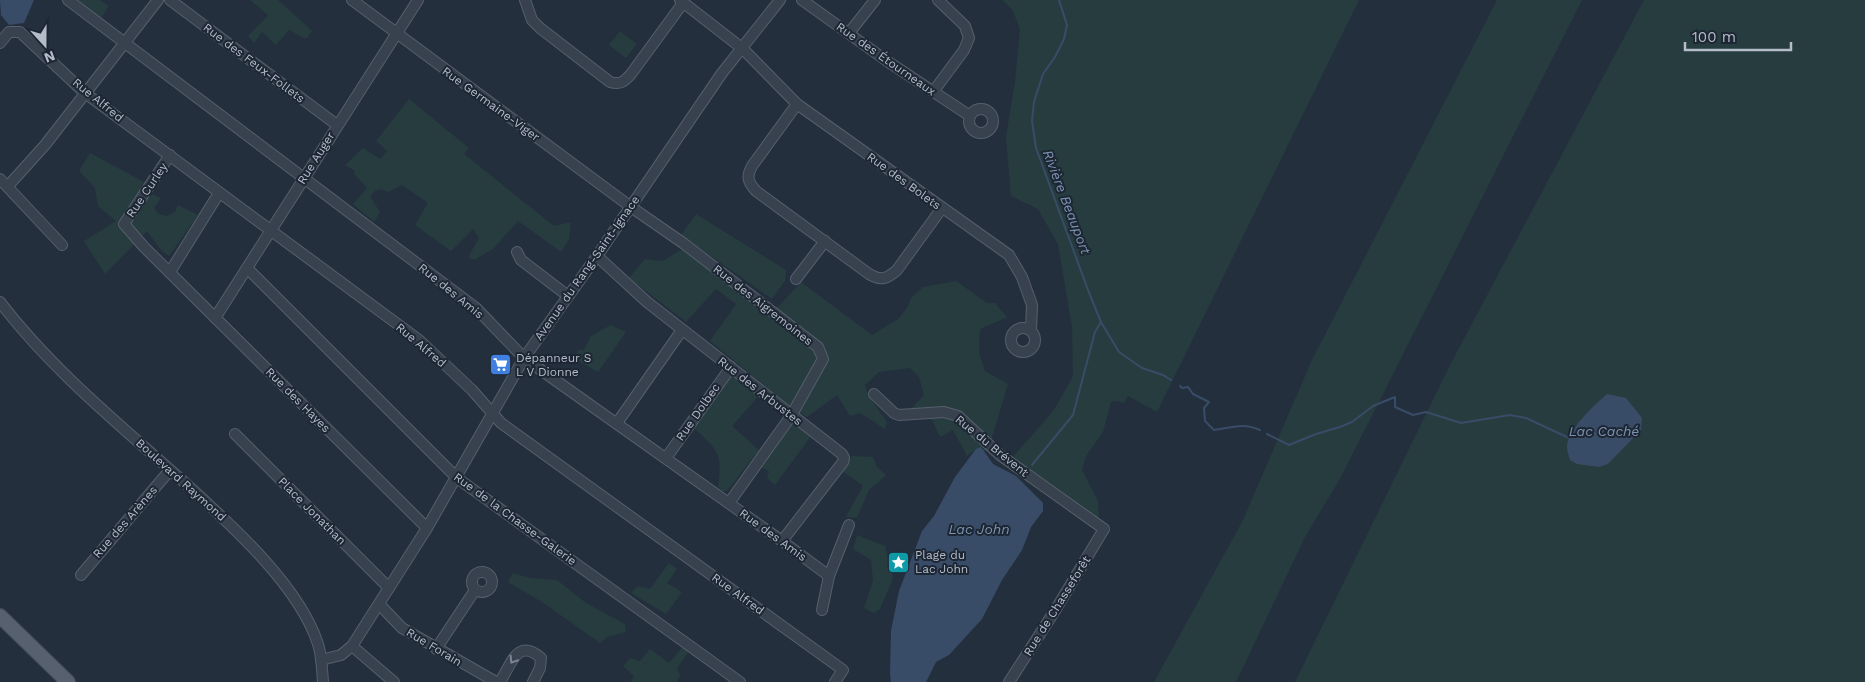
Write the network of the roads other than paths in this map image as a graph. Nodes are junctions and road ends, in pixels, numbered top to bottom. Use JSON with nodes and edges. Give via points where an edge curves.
{"nodes":[{"id":1,"x":68,"y":0,"type":"edge"},
{"id":2,"x":158,"y":0,"type":"edge"},
{"id":3,"x":170,"y":0,"type":"edge"},
{"id":4,"x":352,"y":0,"type":"edge"},
{"id":5,"x":418,"y":0,"type":"edge"},
{"id":6,"x":525,"y":0,"type":"edge"},
{"id":7,"x":780,"y":0,"type":"edge"},
{"id":8,"x":802,"y":0,"type":"edge"},
{"id":9,"x":875,"y":0,"type":"edge"},
{"id":10,"x":938,"y":0,"type":"edge"},
{"id":11,"x":681,"y":1,"type":"edge"},
{"id":12,"x":396,"y":33,"type":"junction"},
{"id":13,"x":849,"y":33,"type":"junction"},
{"id":14,"x":0,"y":43,"type":"edge"},
{"id":15,"x":125,"y":43,"type":"junction"},
{"id":16,"x":743,"y":49,"type":"junction"},
{"id":17,"x":933,"y":92,"type":"junction"},
{"id":18,"x":85,"y":93,"type":"junction"},
{"id":19,"x":797,"y":104,"type":"junction"},
{"id":20,"x":970,"y":116,"type":"dead end"},
{"id":21,"x":337,"y":126,"type":"junction"},
{"id":22,"x":170,"y":156,"type":"junction"},
{"id":23,"x":304,"y":178,"type":"junction"},
{"id":24,"x":4,"y":182,"type":"edge"},
{"id":25,"x":220,"y":193,"type":"junction"},
{"id":26,"x":631,"y":207,"type":"junction"},
{"id":27,"x":942,"y":208,"type":"junction"},
{"id":28,"x":124,"y":224,"type":"joint"},
{"id":29,"x":270,"y":232,"type":"junction"},
{"id":30,"x":825,"y":241,"type":"junction"},
{"id":31,"x":62,"y":245,"type":"dead end"},
{"id":32,"x":517,"y":252,"type":"dead end"},
{"id":33,"x":597,"y":256,"type":"junction"},
{"id":34,"x":247,"y":268,"type":"junction"},
{"id":35,"x":170,"y":272,"type":"junction"},
{"id":36,"x":796,"y":279,"type":"dead end"},
{"id":37,"x":568,"y":296,"type":"junction"},
{"id":38,"x":0,"y":302,"type":"edge"},
{"id":39,"x":216,"y":318,"type":"junction"},
{"id":40,"x":682,"y":330,"type":"junction"},
{"id":41,"x":1031,"y":330,"type":"dead end"},
{"id":42,"x":524,"y":358,"type":"junction"},
{"id":43,"x":730,"y":367,"type":"junction"},
{"id":44,"x":874,"y":394,"type":"dead end"},
{"id":45,"x":492,"y":414,"type":"junction"},
{"id":46,"x":791,"y":416,"type":"junction"},
{"id":47,"x":617,"y":423,"type":"junction"},
{"id":48,"x":235,"y":434,"type":"dead end"},
{"id":49,"x":666,"y":458,"type":"junction"},
{"id":50,"x":170,"y":470,"type":"junction"},
{"id":51,"x":457,"y":478,"type":"junction"},
{"id":52,"x":729,"y":504,"type":"junction"},
{"id":53,"x":849,"y":525,"type":"dead end"},
{"id":54,"x":428,"y":528,"type":"junction"},
{"id":55,"x":1104,"y":529,"type":"joint"},
{"id":56,"x":782,"y":541,"type":"junction"},
{"id":57,"x":81,"y":575,"type":"dead end"},
{"id":58,"x":829,"y":576,"type":"junction"},
{"id":59,"x":389,"y":588,"type":"junction"},
{"id":60,"x":475,"y":590,"type":"dead end"},
{"id":61,"x":379,"y":604,"type":"junction"},
{"id":62,"x":822,"y":610,"type":"dead end"},
{"id":63,"x":0,"y":616,"type":"edge"},
{"id":64,"x":352,"y":646,"type":"junction"},
{"id":65,"x":436,"y":649,"type":"junction"},
{"id":66,"x":321,"y":660,"type":"junction"},
{"id":67,"x":68,"y":682,"type":"edge"},
{"id":68,"x":323,"y":682,"type":"edge"},
{"id":69,"x":394,"y":682,"type":"edge"},
{"id":70,"x":496,"y":682,"type":"edge"},
{"id":71,"x":500,"y":682,"type":"edge"},
{"id":72,"x":533,"y":682,"type":"edge"},
{"id":73,"x":740,"y":682,"type":"edge"},
{"id":74,"x":834,"y":682,"type":"edge"},
{"id":75,"x":1009,"y":682,"type":"edge"}],
"edges":[{"from":1,"to":15,"type":"street","name":"Rue des Amis"},
{"from":2,"to":15,"type":"street"},
{"from":3,"to":21,"type":"street","name":"Rue des Feux-Follets"},
{"from":4,"to":12,"type":"street","name":"Rue Germaine-Viger"},
{"from":5,"to":12,"type":"street","name":"Rue Auger"},
{"from":6,"to":11,"type":"street","via":[[532,20],[540,28],[616,84],[631,74]]},
{"from":7,"to":16,"type":"street","name":"Avenue du Rang-Saint-Ignace"},
{"from":8,"to":13,"type":"street","name":"Rue des Étourneaux"},
{"from":9,"to":13,"type":"street"},
{"from":10,"to":17,"type":"street","via":[[965,26],[969,38]]},
{"from":11,"to":16,"type":"street","name":"Rue des Bolets"},
{"from":12,"to":21,"type":"street","name":"Rue Auger"},
{"from":12,"to":26,"type":"street","name":"Rue Germaine-Viger"},
{"from":13,"to":17,"type":"street","name":"Rue des Étourneaux"},
{"from":14,"to":18,"type":"street","name":"Rue Alfred","via":[[9,32],[20,32]]},
{"from":15,"to":18,"type":"street"},
{"from":15,"to":23,"type":"street","name":"Rue des Amis"},
{"from":16,"to":19,"type":"street","name":"Rue des Bolets"},
{"from":16,"to":26,"type":"street","name":"Avenue du Rang-Saint-Ignace","via":[[722,73]]},
{"from":17,"to":20,"type":"street","name":"Rue des Étourneaux"},
{"from":18,"to":22,"type":"street","name":"Rue Alfred"},
{"from":18,"to":24,"type":"street","via":[[45,145]]},
{"from":19,"to":27,"type":"street","name":"Rue des Bolets"},
{"from":19,"to":30,"type":"street","via":[[752,166],[748,179],[756,191]]},
{"from":21,"to":23,"type":"street","name":"Rue Auger"},
{"from":22,"to":25,"type":"street","name":"Rue Alfred"},
{"from":22,"to":28,"type":"street","name":"Rue Curley"},
{"from":23,"to":29,"type":"street","name":"Rue Auger"},
{"from":23,"to":42,"type":"street","name":"Rue des Amis","via":[[476,308]]},
{"from":24,"to":31,"type":"street"},
{"from":25,"to":29,"type":"street","name":"Rue Alfred"},
{"from":25,"to":35,"type":"street"},
{"from":26,"to":33,"type":"street","name":"Avenue du Rang-Saint-Ignace"},
{"from":26,"to":46,"type":"street","name":"Rue des Aigremoines","via":[[683,243],[818,348],[823,359]]},
{"from":27,"to":30,"type":"street","via":[[897,270],[884,279],[869,274]]},
{"from":27,"to":41,"type":"street","name":"Rue des Bolets","via":[[1009,255],[1032,305]]},
{"from":28,"to":35,"type":"street","name":"Rue des Hayes"},
{"from":29,"to":34,"type":"street","name":"Rue Auger"},
{"from":29,"to":45,"type":"street","name":"Rue Alfred","via":[[419,340],[472,390]]},
{"from":30,"to":36,"type":"street"},
{"from":32,"to":37,"type":"street","via":[[520,260]]},
{"from":33,"to":37,"type":"street","name":"Avenue du Rang-Saint-Ignace"},
{"from":33,"to":40,"type":"street","name":"Rue des Arbustes"},
{"from":34,"to":39,"type":"street","name":"Rue Auger"},
{"from":34,"to":51,"type":"street","name":"Rue de la Chasse-Galerie"},
{"from":35,"to":39,"type":"street","name":"Rue des Hayes"},
{"from":37,"to":42,"type":"street","name":"Avenue du Rang-Saint-Ignace"},
{"from":38,"to":50,"type":"street","name":"Boulevard Raymond","via":[[55,366]]},
{"from":39,"to":54,"type":"street","name":"Rue des Hayes"},
{"from":40,"to":43,"type":"street","name":"Rue des Arbustes"},
{"from":40,"to":47,"type":"street"},
{"from":42,"to":45,"type":"street","name":"Avenue du Rang-Saint-Ignace"},
{"from":42,"to":47,"type":"street","name":"Rue des Amis"},
{"from":43,"to":46,"type":"street","name":"Rue des Arbustes"},
{"from":43,"to":49,"type":"street","name":"Rue Dolbec"},
{"from":44,"to":55,"type":"street","name":"Rue du Brévent","via":[[899,416],[944,412],[958,416],[1000,455]]},
{"from":45,"to":51,"type":"street","name":"Avenue du Rang-Saint-Ignace"},
{"from":45,"to":74,"type":"street","name":"Rue Alfred","via":[[844,670]]},
{"from":46,"to":52,"type":"street","name":"Rue des Aigremoines"},
{"from":46,"to":56,"type":"street","name":"Rue des Arbustes","via":[[838,450],[844,458]]},
{"from":47,"to":49,"type":"street","name":"Rue des Amis"},
{"from":48,"to":59,"type":"street","name":"Place Jonathan"},
{"from":49,"to":52,"type":"street","name":"Rue des Amis"},
{"from":50,"to":57,"type":"street","name":"Rue des Arènes"},
{"from":50,"to":66,"type":"street","name":"Boulevard Raymond","via":[[222,516],[272,568],[305,615],[319,645]]},
{"from":51,"to":54,"type":"street","name":"Avenue du Rang-Saint-Ignace"},
{"from":51,"to":73,"type":"street","name":"Rue de la Chasse-Galerie"},
{"from":52,"to":56,"type":"street","name":"Rue des Amis"},
{"from":53,"to":58,"type":"street"},
{"from":54,"to":59,"type":"street","name":"Avenue du Rang-Saint-Ignace"},
{"from":55,"to":75,"type":"street","name":"Rue de Chasseforêt"},
{"from":56,"to":58,"type":"street","name":"Rue des Amis"},
{"from":58,"to":62,"type":"street"},
{"from":59,"to":61,"type":"street","name":"Avenue du Rang-Saint-Ignace"},
{"from":60,"to":65,"type":"street"},
{"from":61,"to":64,"type":"street","name":"Avenue du Rang-Saint-Ignace"},
{"from":61,"to":65,"type":"street","name":"Rue Forain","via":[[402,628]]},
{"from":63,"to":67,"type":"main road"},
{"from":64,"to":66,"type":"street","name":"Avenue du Rang-Saint-Ignace","via":[[341,655]]},
{"from":64,"to":69,"type":"street"},
{"from":65,"to":70,"type":"street","name":"Rue Forain"},
{"from":66,"to":68,"type":"street","name":"Boulevard Raymond"},
{"from":72,"to":71,"type":"street","one_way":true,"via":[[541,658],[526,650],[513,658]]}]}
